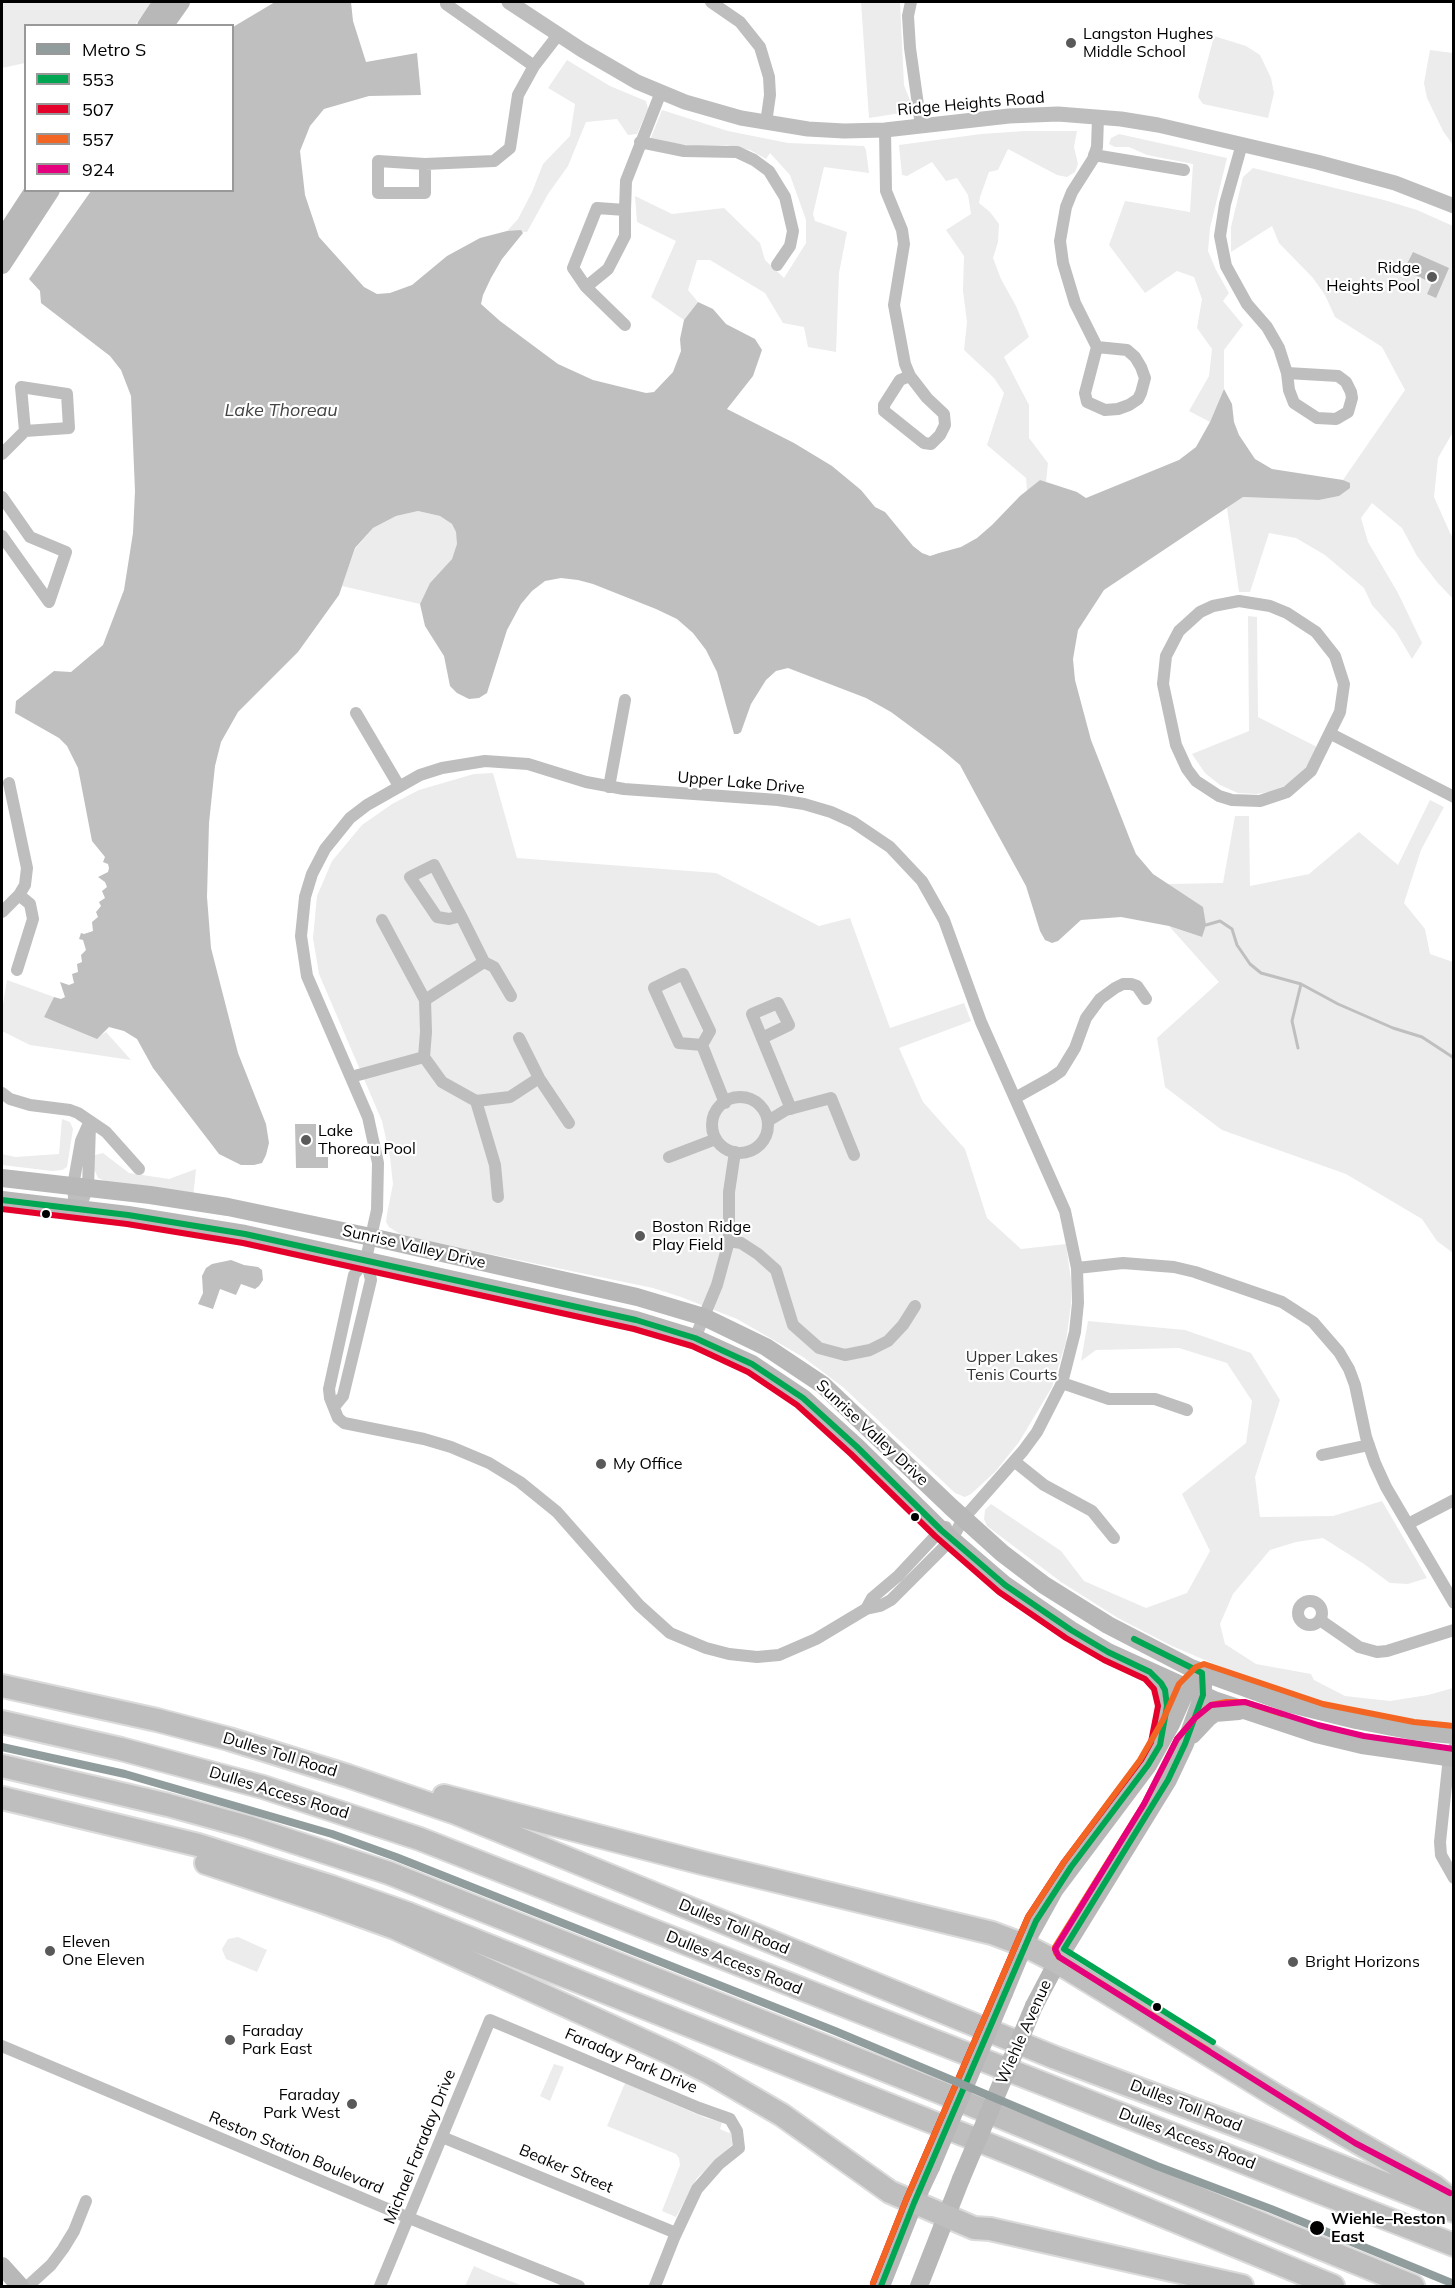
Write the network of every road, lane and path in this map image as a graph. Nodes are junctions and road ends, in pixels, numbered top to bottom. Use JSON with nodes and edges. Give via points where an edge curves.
{"nodes":[{"id":1,"x":162,"y":2,"type":"edge"},
{"id":2,"x":181,"y":2,"type":"edge"},
{"id":3,"x":509,"y":2,"type":"edge"},
{"id":4,"x":711,"y":2,"type":"edge"},
{"id":5,"x":911,"y":2,"type":"edge"},
{"id":6,"x":446,"y":4,"type":"dead end"},
{"id":7,"x":147,"y":24,"type":"edge"},
{"id":8,"x":165,"y":24,"type":"edge"},
{"id":9,"x":558,"y":35,"type":"junction"},
{"id":10,"x":534,"y":66,"type":"junction"},
{"id":11,"x":661,"y":92,"type":"junction"},
{"id":12,"x":1098,"y":118,"type":"junction"},
{"id":13,"x":766,"y":123,"type":"junction"},
{"id":14,"x":921,"y":126,"type":"junction"},
{"id":15,"x":885,"y":130,"type":"junction"},
{"id":16,"x":640,"y":142,"type":"junction"},
{"id":17,"x":1242,"y":144,"type":"junction"},
{"id":18,"x":1094,"y":155,"type":"junction"},
{"id":19,"x":424,"y":164,"type":"junction"},
{"id":20,"x":1184,"y":170,"type":"dead end"},
{"id":21,"x":33,"y":192,"type":"edge"},
{"id":22,"x":50,"y":192,"type":"edge"},
{"id":23,"x":1454,"y":207,"type":"edge"},
{"id":24,"x":625,"y":210,"type":"junction"},
{"id":25,"x":2,"y":239,"type":"edge"},
{"id":26,"x":2,"y":265,"type":"edge"},
{"id":27,"x":777,"y":265,"type":"dead end"},
{"id":28,"x":586,"y":287,"type":"junction"},
{"id":29,"x":625,"y":325,"type":"dead end"},
{"id":30,"x":1097,"y":347,"type":"junction"},
{"id":31,"x":1287,"y":373,"type":"junction"},
{"id":32,"x":910,"y":376,"type":"junction"},
{"id":33,"x":25,"y":431,"type":"junction"},
{"id":34,"x":2,"y":454,"type":"edge"},
{"id":35,"x":2,"y":497,"type":"edge"},
{"id":36,"x":2,"y":536,"type":"edge"},
{"id":37,"x":625,"y":700,"type":"dead end"},
{"id":38,"x":356,"y":713,"type":"dead end"},
{"id":39,"x":1331,"y":734,"type":"junction"},
{"id":40,"x":9,"y":783,"type":"dead end"},
{"id":41,"x":399,"y":786,"type":"junction"},
{"id":42,"x":609,"y":787,"type":"junction"},
{"id":43,"x":1454,"y":796,"type":"edge"},
{"id":44,"x":19,"y":895,"type":"junction"},
{"id":45,"x":2,"y":912,"type":"edge"},
{"id":46,"x":461,"y":916,"type":"junction"},
{"id":47,"x":382,"y":920,"type":"dead end"},
{"id":48,"x":484,"y":962,"type":"junction"},
{"id":49,"x":17,"y":970,"type":"dead end"},
{"id":50,"x":511,"y":996,"type":"dead end"},
{"id":51,"x":1146,"y":999,"type":"dead end"},
{"id":52,"x":425,"y":1000,"type":"junction"},
{"id":53,"x":519,"y":1038,"type":"dead end"},
{"id":54,"x":762,"y":1038,"type":"dead end"},
{"id":55,"x":702,"y":1045,"type":"junction"},
{"id":56,"x":424,"y":1057,"type":"junction"},
{"id":57,"x":351,"y":1077,"type":"junction"},
{"id":58,"x":539,"y":1078,"type":"junction"},
{"id":59,"x":2,"y":1093,"type":"edge"},
{"id":60,"x":1015,"y":1098,"type":"junction"},
{"id":61,"x":476,"y":1101,"type":"junction"},
{"id":62,"x":725,"y":1103,"type":"junction"},
{"id":63,"x":791,"y":1109,"type":"junction"},
{"id":64,"x":768,"y":1121,"type":"junction"},
{"id":65,"x":89,"y":1123,"type":"junction"},
{"id":66,"x":568,"y":1123,"type":"dead end"},
{"id":67,"x":716,"y":1139,"type":"junction"},
{"id":68,"x":735,"y":1152,"type":"junction"},
{"id":69,"x":854,"y":1155,"type":"dead end"},
{"id":70,"x":669,"y":1157,"type":"dead end"},
{"id":71,"x":139,"y":1169,"type":"dead end"},
{"id":72,"x":2,"y":1178,"type":"edge"},
{"id":73,"x":80,"y":1187,"type":"junction"},
{"id":74,"x":498,"y":1197,"type":"dead end"},
{"id":75,"x":2,"y":1200,"type":"edge"},
{"id":76,"x":79,"y":1209,"type":"junction"},
{"id":77,"x":371,"y":1237,"type":"junction"},
{"id":78,"x":729,"y":1240,"type":"junction"},
{"id":79,"x":366,"y":1259,"type":"junction"},
{"id":80,"x":1077,"y":1268,"type":"junction"},
{"id":81,"x":915,"y":1306,"type":"dead end"},
{"id":82,"x":704,"y":1317,"type":"junction"},
{"id":83,"x":695,"y":1338,"type":"junction"},
{"id":84,"x":1062,"y":1383,"type":"junction"},
{"id":85,"x":1187,"y":1410,"type":"dead end"},
{"id":86,"x":1369,"y":1445,"type":"junction"},
{"id":87,"x":1322,"y":1455,"type":"dead end"},
{"id":88,"x":1014,"y":1461,"type":"junction"},
{"id":89,"x":1454,"y":1500,"type":"edge"},
{"id":90,"x":963,"y":1519,"type":"junction"},
{"id":91,"x":1408,"y":1524,"type":"junction"},
{"id":92,"x":946,"y":1535,"type":"junction"},
{"id":93,"x":1114,"y":1538,"type":"dead end"},
{"id":94,"x":1454,"y":1603,"type":"edge"},
{"id":95,"x":1320,"y":1620,"type":"dead end"},
{"id":96,"x":1454,"y":1630,"type":"edge"},
{"id":97,"x":1150,"y":1672,"type":"junction"},
{"id":98,"x":1203,"y":1673,"type":"junction"},
{"id":99,"x":2,"y":1686,"type":"edge"},
{"id":100,"x":1195,"y":1691,"type":"junction"},
{"id":101,"x":1244,"y":1711,"type":"junction"},
{"id":102,"x":2,"y":1722,"type":"edge"},
{"id":103,"x":1454,"y":1735,"type":"edge"},
{"id":104,"x":1185,"y":1744,"type":"junction"},
{"id":105,"x":1161,"y":1745,"type":"junction"},
{"id":106,"x":274,"y":1753,"type":"junction"},
{"id":107,"x":1452,"y":1754,"type":"edge"},
{"id":108,"x":2,"y":1766,"type":"edge"},
{"id":109,"x":2,"y":1798,"type":"edge"},
{"id":110,"x":43,"y":1807,"type":"junction"},
{"id":111,"x":1454,"y":1878,"type":"edge"},
{"id":112,"x":1024,"y":1945,"type":"junction"},
{"id":113,"x":1060,"y":1955,"type":"junction"},
{"id":114,"x":490,"y":2020,"type":"joint"},
{"id":115,"x":2,"y":2046,"type":"edge"},
{"id":116,"x":442,"y":2137,"type":"junction"},
{"id":117,"x":1454,"y":2185,"type":"edge"},
{"id":118,"x":86,"y":2201,"type":"dead end"},
{"id":119,"x":1454,"y":2202,"type":"edge"},
{"id":120,"x":914,"y":2203,"type":"junction"},
{"id":121,"x":1454,"y":2211,"type":"edge"},
{"id":122,"x":948,"y":2216,"type":"junction"},
{"id":123,"x":409,"y":2218,"type":"junction"},
{"id":124,"x":676,"y":2233,"type":"junction"},
{"id":125,"x":1454,"y":2245,"type":"edge"},
{"id":126,"x":2,"y":2266,"type":"edge"},
{"id":127,"x":20,"y":2286,"type":"edge"},
{"id":128,"x":28,"y":2286,"type":"edge"},
{"id":129,"x":380,"y":2286,"type":"edge"},
{"id":130,"x":579,"y":2286,"type":"edge"},
{"id":131,"x":655,"y":2286,"type":"edge"},
{"id":132,"x":881,"y":2286,"type":"edge"},
{"id":133,"x":919,"y":2286,"type":"edge"},
{"id":134,"x":1242,"y":2286,"type":"edge"},
{"id":135,"x":1333,"y":2286,"type":"edge"},
{"id":136,"x":1413,"y":2286,"type":"edge"}],
"edges":[{"from":1,"to":7,"type":"main road"},
{"from":2,"to":8,"type":"main road"},
{"from":3,"to":9,"type":"street","name":"Ridge Heights Road"},
{"from":4,"to":13,"type":"street","via":[[740,22],[760,47],[769,77]]},
{"from":5,"to":14,"type":"street","via":[[910,48]]},
{"from":6,"to":10,"type":"street"},
{"from":9,"to":10,"type":"street"},
{"from":9,"to":11,"type":"street","name":"Ridge Heights Road","via":[[611,68]]},
{"from":10,"to":19,"type":"street","via":[[518,95],[510,148],[494,161]]},
{"from":11,"to":13,"type":"street","name":"Ridge Heights Road"},
{"from":11,"to":16,"type":"street"},
{"from":12,"to":14,"type":"street","name":"Ridge Heights Road","via":[[1058,114],[1010,116]]},
{"from":12,"to":17,"type":"street","name":"Ridge Heights Road","via":[[1158,125]]},
{"from":12,"to":18,"type":"street"},
{"from":13,"to":15,"type":"street","name":"Ridge Heights Road","via":[[808,129]]},
{"from":14,"to":15,"type":"street","name":"Ridge Heights Road"},
{"from":15,"to":32,"type":"street","via":[[886,190],[902,230],[903,244],[894,305]]},
{"from":16,"to":24,"type":"street","via":[[626,181]]},
{"from":16,"to":27,"type":"street","via":[[684,151],[737,152],[769,171],[785,197],[793,231],[790,246]]},
{"from":17,"to":23,"type":"street","name":"Ridge Heights Road","via":[[1395,183]]},
{"from":17,"to":31,"type":"street","via":[[1220,236],[1226,266],[1279,348]]},
{"from":18,"to":20,"type":"street"},
{"from":18,"to":30,"type":"street","via":[[1069,199],[1060,241],[1075,303]]},
{"from":19,"to":19,"type":"street","via":[[426,193],[378,193],[378,161]]},
{"from":21,"to":25,"type":"main road"},
{"from":22,"to":26,"type":"main road"},
{"from":24,"to":28,"type":"street","via":[[625,236],[608,269]]},
{"from":24,"to":28,"type":"street","via":[[597,208],[573,268]]},
{"from":28,"to":29,"type":"street"},
{"from":30,"to":30,"type":"street","via":[[1085,393],[1087,402],[1105,410],[1129,405],[1141,393],[1145,378],[1141,367],[1127,350]]},
{"from":31,"to":31,"type":"street","via":[[1338,376],[1351,392],[1348,412],[1328,420],[1303,411],[1294,403]]},
{"from":32,"to":32,"type":"street","via":[[900,380],[884,411],[924,443],[931,444],[945,425],[944,414]]},
{"from":33,"to":33,"type":"street","via":[[69,428],[67,394],[21,387]]},
{"from":33,"to":34,"type":"street"},
{"from":35,"to":36,"type":"street","via":[[30,537],[66,552],[49,602]]},
{"from":37,"to":42,"type":"street"},
{"from":38,"to":41,"type":"street"},
{"from":39,"to":39,"type":"street","via":[[1311,771],[1287,792],[1245,802],[1208,790],[1187,770],[1176,745],[1163,684],[1166,656],[1172,643],[1189,620],[1227,602],[1270,606],[1302,621],[1328,645],[1341,670],[1343,699]]},
{"from":39,"to":43,"type":"street"},
{"from":40,"to":44,"type":"street","via":[[27,868]]},
{"from":41,"to":42,"type":"street","name":"Upper Lake Drive","via":[[442,768],[492,761],[528,764]]},
{"from":41,"to":57,"type":"street","name":"Upper Lake Drive","via":[[367,805],[331,841],[312,874],[302,916],[302,947],[308,976]]},
{"from":42,"to":60,"type":"street","name":"Upper Lake Drive","via":[[804,804],[831,812],[872,833],[907,863],[934,900]]},
{"from":44,"to":45,"type":"street"},
{"from":44,"to":49,"type":"street","via":[[30,904],[33,919]]},
{"from":46,"to":46,"type":"street","via":[[437,917],[410,877],[434,866]]},
{"from":46,"to":48,"type":"street"},
{"from":47,"to":52,"type":"street"},
{"from":48,"to":50,"type":"street","via":[[494,967]]},
{"from":48,"to":52,"type":"street"},
{"from":51,"to":60,"type":"street","via":[[1131,984],[1123,984],[1107,994],[1091,1009],[1061,1071]]},
{"from":52,"to":56,"type":"street"},
{"from":53,"to":58,"type":"street"},
{"from":54,"to":63,"type":"street"},
{"from":55,"to":55,"type":"street","via":[[679,1043],[654,988],[683,974],[710,1031]]},
{"from":55,"to":62,"type":"street"},
{"from":56,"to":57,"type":"street"},
{"from":56,"to":61,"type":"street","via":[[442,1083]]},
{"from":57,"to":77,"type":"street","name":"Upper Lake Drive","via":[[368,1117],[378,1163],[378,1199]]},
{"from":58,"to":61,"type":"street","via":[[510,1097]]},
{"from":58,"to":66,"type":"street"},
{"from":59,"to":65,"type":"street","via":[[30,1105],[70,1110]]},
{"from":60,"to":80,"type":"street","name":"Upper Lake Drive","via":[[1065,1211]]},
{"from":61,"to":74,"type":"street","via":[[495,1165]]},
{"from":62,"to":64,"type":"street","via":[[739,1098],[755,1102]]},
{"from":62,"to":67,"type":"street","via":[[713,1122]]},
{"from":63,"to":64,"type":"street"},
{"from":63,"to":69,"type":"street","via":[[831,1098]]},
{"from":64,"to":68,"type":"street","via":[[765,1139],[757,1148]]},
{"from":65,"to":71,"type":"street","via":[[106,1132]]},
{"from":65,"to":73,"type":"street"},
{"from":67,"to":68,"type":"street"},
{"from":67,"to":70,"type":"street"},
{"from":68,"to":78,"type":"street","via":[[729,1192]]},
{"from":72,"to":73,"type":"main road","name":"Sunrise Valley Drive"},
{"from":73,"to":76,"type":"street"},
{"from":73,"to":77,"type":"main road","name":"Sunrise Valley Drive","via":[[228,1207]]},
{"from":75,"to":76,"type":"main road","name":"Sunrise Valley Drive"},
{"from":76,"to":79,"type":"main road","name":"Sunrise Valley Drive","via":[[245,1234]]},
{"from":77,"to":79,"type":"street","name":"Upper Lake Drive"},
{"from":77,"to":82,"type":"main road","name":"Sunrise Valley Drive","via":[[637,1297]]},
{"from":78,"to":81,"type":"street","via":[[741,1242],[776,1270],[793,1325],[819,1348],[845,1355],[870,1350],[888,1341]]},
{"from":78,"to":82,"type":"street"},
{"from":79,"to":83,"type":"main road","name":"Sunrise Valley Drive","via":[[636,1320]]},
{"from":79,"to":92,"type":"street","name":"Upper Lake Drive","via":[[354,1275],[329,1389],[338,1418],[350,1426],[451,1447],[520,1482],[556,1512],[654,1621],[685,1641],[744,1656],[778,1655],[891,1600]]},
{"from":80,"to":84,"type":"street","name":"Upper Lake Drive","via":[[1075,1332]]},
{"from":80,"to":86,"type":"street","via":[[1123,1263],[1174,1267],[1259,1293],[1298,1311],[1327,1336],[1349,1369]]},
{"from":82,"to":83,"type":"street"},
{"from":82,"to":90,"type":"main road","name":"Sunrise Valley Drive","via":[[766,1347],[824,1385]]},
{"from":83,"to":92,"type":"main road","name":"Sunrise Valley Drive","via":[[752,1364],[803,1398]]},
{"from":84,"to":85,"type":"street","via":[[1109,1399],[1155,1400]]},
{"from":84,"to":88,"type":"street","name":"Upper Lake Drive","via":[[1037,1432]]},
{"from":86,"to":87,"type":"street"},
{"from":86,"to":91,"type":"street","via":[[1386,1487]]},
{"from":88,"to":90,"type":"street","name":"Upper Lake Drive"},
{"from":88,"to":93,"type":"street","via":[[1044,1485],[1092,1511]]},
{"from":89,"to":91,"type":"street"},
{"from":90,"to":92,"type":"street"},
{"from":90,"to":98,"type":"main road","name":"Sunrise Valley Drive","via":[[1044,1585],[1125,1634]]},
{"from":91,"to":94,"type":"street"},
{"from":92,"to":97,"type":"main road","name":"Sunrise Valley Drive","via":[[1037,1608],[1108,1652]]},
{"from":95,"to":96,"type":"street","via":[[1359,1647],[1377,1652]]},
{"from":97,"to":100,"type":"main road","name":"Sunrise Valley Drive"},
{"from":97,"to":105,"type":"main road","via":[[1167,1697]]},
{"from":98,"to":100,"type":"main road","name":"Wiehle Avenue"},
{"from":98,"to":103,"type":"main road","name":"Sunrise Valley Drive","via":[[1321,1713]]},
{"from":99,"to":106,"type":"highway","name":"Dulles Toll Road","via":[[157,1720]]},
{"from":100,"to":101,"type":"main road","name":"Sunrise Valley Drive"},
{"from":100,"to":104,"type":"main road","name":"Wiehle Avenue"},
{"from":100,"to":105,"type":"main road","name":"Wiehle Avenue"},
{"from":101,"to":104,"type":"main road","via":[[1215,1713]]},
{"from":101,"to":107,"type":"main road","name":"Sunrise Valley Drive","via":[[1362,1745]]},
{"from":102,"to":125,"type":"highway","name":"Dulles Access Road","via":[[221,1775],[420,1839]]},
{"from":104,"to":113,"type":"main road","name":"Wiehle Avenue","via":[[1152,1808]]},
{"from":105,"to":112,"type":"main road","name":"Wiehle Avenue","via":[[1055,1889]]},
{"from":106,"to":112,"type":"highway","via":[[992,1933]]},
{"from":106,"to":121,"type":"highway","name":"Dulles Toll Road","via":[[456,1813],[1056,2058]]},
{"from":107,"to":111,"type":"street","via":[[1440,1842],[1441,1855]]},
{"from":108,"to":136,"type":"highway","via":[[168,1805],[389,1873]]},
{"from":109,"to":110,"type":"highway"},
{"from":110,"to":120,"type":"highway","via":[[324,1902],[477,1965],[710,2073],[783,2115],[890,2192]]},
{"from":110,"to":135,"type":"highway","via":[[250,1860],[409,1914]]},
{"from":112,"to":113,"type":"highway"},
{"from":112,"to":120,"type":"main road","name":"Wiehle Avenue","bridge":true},
{"from":113,"to":117,"type":"highway","via":[[1360,2135]]},
{"from":113,"to":119,"type":"highway","via":[[1275,2095],[1434,2186]]},
{"from":113,"to":122,"type":"main road","name":"Wiehle Avenue","bridge":true,"via":[[1034,2006]]},
{"from":114,"to":116,"type":"street","name":"Michael Faraday Drive"},
{"from":114,"to":124,"type":"street","name":"Faraday Park Drive","via":[[730,2119],[737,2131],[739,2148],[697,2189]]},
{"from":115,"to":123,"type":"street","name":"Reston Station Boulevard"},
{"from":116,"to":123,"type":"street","name":"Michael Faraday Drive"},
{"from":116,"to":124,"type":"street","name":"Beaker Street"},
{"from":118,"to":128,"type":"street","via":[[63,2249]]},
{"from":120,"to":122,"type":"highway"},
{"from":120,"to":132,"type":"main road","name":"Wiehle Avenue"},
{"from":122,"to":133,"type":"main road","name":"Wiehle Avenue"},
{"from":122,"to":134,"type":"highway","via":[[974,2228]]},
{"from":123,"to":129,"type":"street","name":"Michael Faraday Drive"},
{"from":123,"to":130,"type":"street","name":"Reston Station Boulevard"},
{"from":124,"to":131,"type":"street"},
{"from":126,"to":127,"type":"main road"}]}
